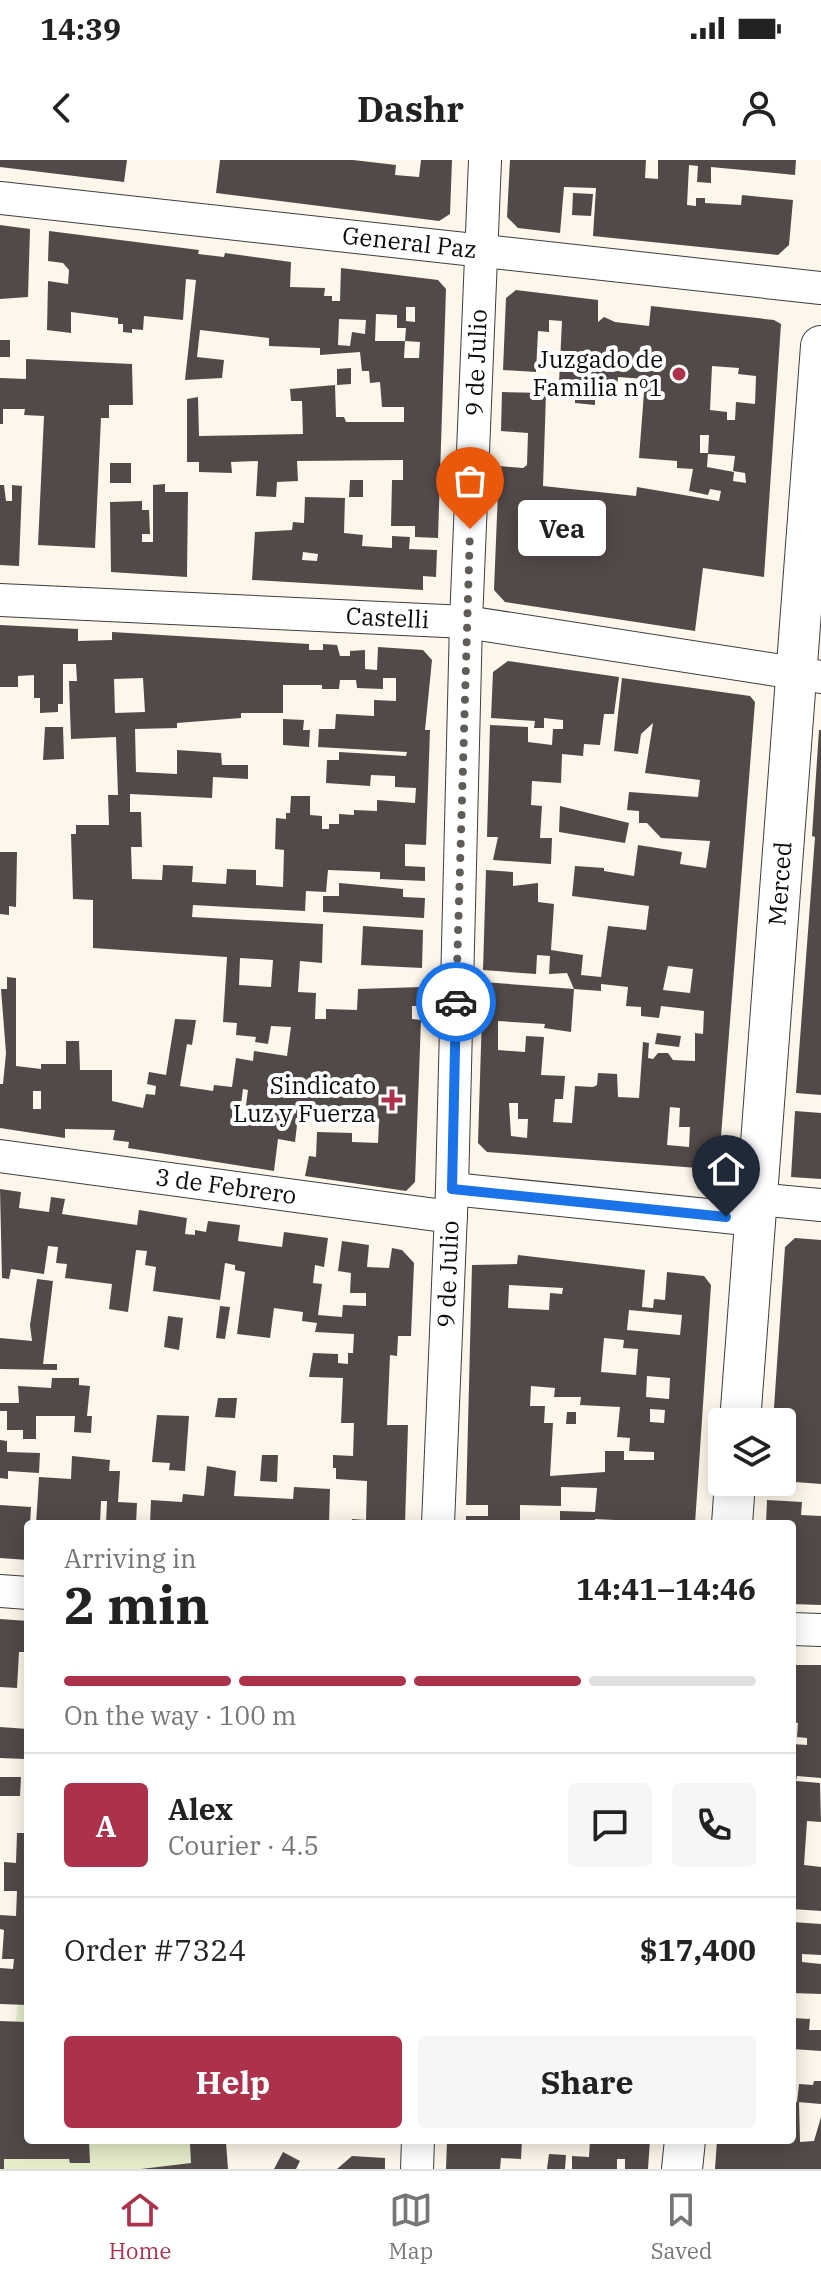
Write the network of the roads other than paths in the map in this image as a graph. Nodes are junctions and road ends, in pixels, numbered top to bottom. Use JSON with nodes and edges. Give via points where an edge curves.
{"nodes":[{"id":1,"x":485,"y":160,"type":"edge"},
{"id":2,"x":0,"y":198,"type":"edge"},
{"id":3,"x":483,"y":251,"type":"junction"},
{"id":4,"x":821,"y":288,"type":"edge"},
{"id":5,"x":821,"y":346,"type":"edge"},
{"id":6,"x":0,"y":600,"type":"edge"},
{"id":7,"x":466,"y":622,"type":"junction"},
{"id":8,"x":810,"y":675,"type":"edge"},
{"id":9,"x":0,"y":1156,"type":"edge"},
{"id":10,"x":451,"y":1203,"type":"junction"},
{"id":11,"x":821,"y":1205,"type":"edge"},
{"id":12,"x":757,"y":1210,"type":"junction"},
{"id":13,"x":741,"y":1408,"type":"edge"},
{"id":14,"x":734,"y":1496,"type":"edge"},
{"id":15,"x":438,"y":1520,"type":"edge"},
{"id":16,"x":732,"y":1520,"type":"edge"},
{"id":17,"x":0,"y":1591,"type":"edge"},
{"id":18,"x":24,"y":1593,"type":"edge"},
{"id":19,"x":796,"y":1629,"type":"edge"},
{"id":20,"x":821,"y":1630,"type":"edge"},
{"id":21,"x":418,"y":2144,"type":"edge"},
{"id":22,"x":685,"y":2144,"type":"edge"},
{"id":23,"x":417,"y":2169,"type":"edge"},
{"id":24,"x":682,"y":2169,"type":"edge"}],
"edges":[{"from":1,"to":3,"type":"street","name":"9 de Julio"},
{"from":2,"to":3,"type":"street","name":"General Paz"},
{"from":3,"to":4,"type":"street","name":"General Paz"},
{"from":3,"to":7,"type":"street","name":"9 de Julio"},
{"from":5,"to":8,"type":"street","name":"Merced"},
{"from":6,"to":7,"type":"street","name":"Castelli"},
{"from":7,"to":8,"type":"street","name":"Castelli"},
{"from":7,"to":10,"type":"street","name":"9 de Julio"},
{"from":8,"to":12,"type":"street","name":"Merced"},
{"from":9,"to":10,"type":"street","name":"3 de Febrero"},
{"from":10,"to":12,"type":"street","name":"3 de Febrero"},
{"from":10,"to":15,"type":"street","name":"9 de Julio"},
{"from":11,"to":12,"type":"street","name":"3 de Febrero"},
{"from":12,"to":13,"type":"street","name":"Merced"},
{"from":14,"to":16,"type":"street"},
{"from":17,"to":18,"type":"street"},
{"from":19,"to":20,"type":"street"},
{"from":21,"to":23,"type":"street"},
{"from":22,"to":24,"type":"street"}]}
